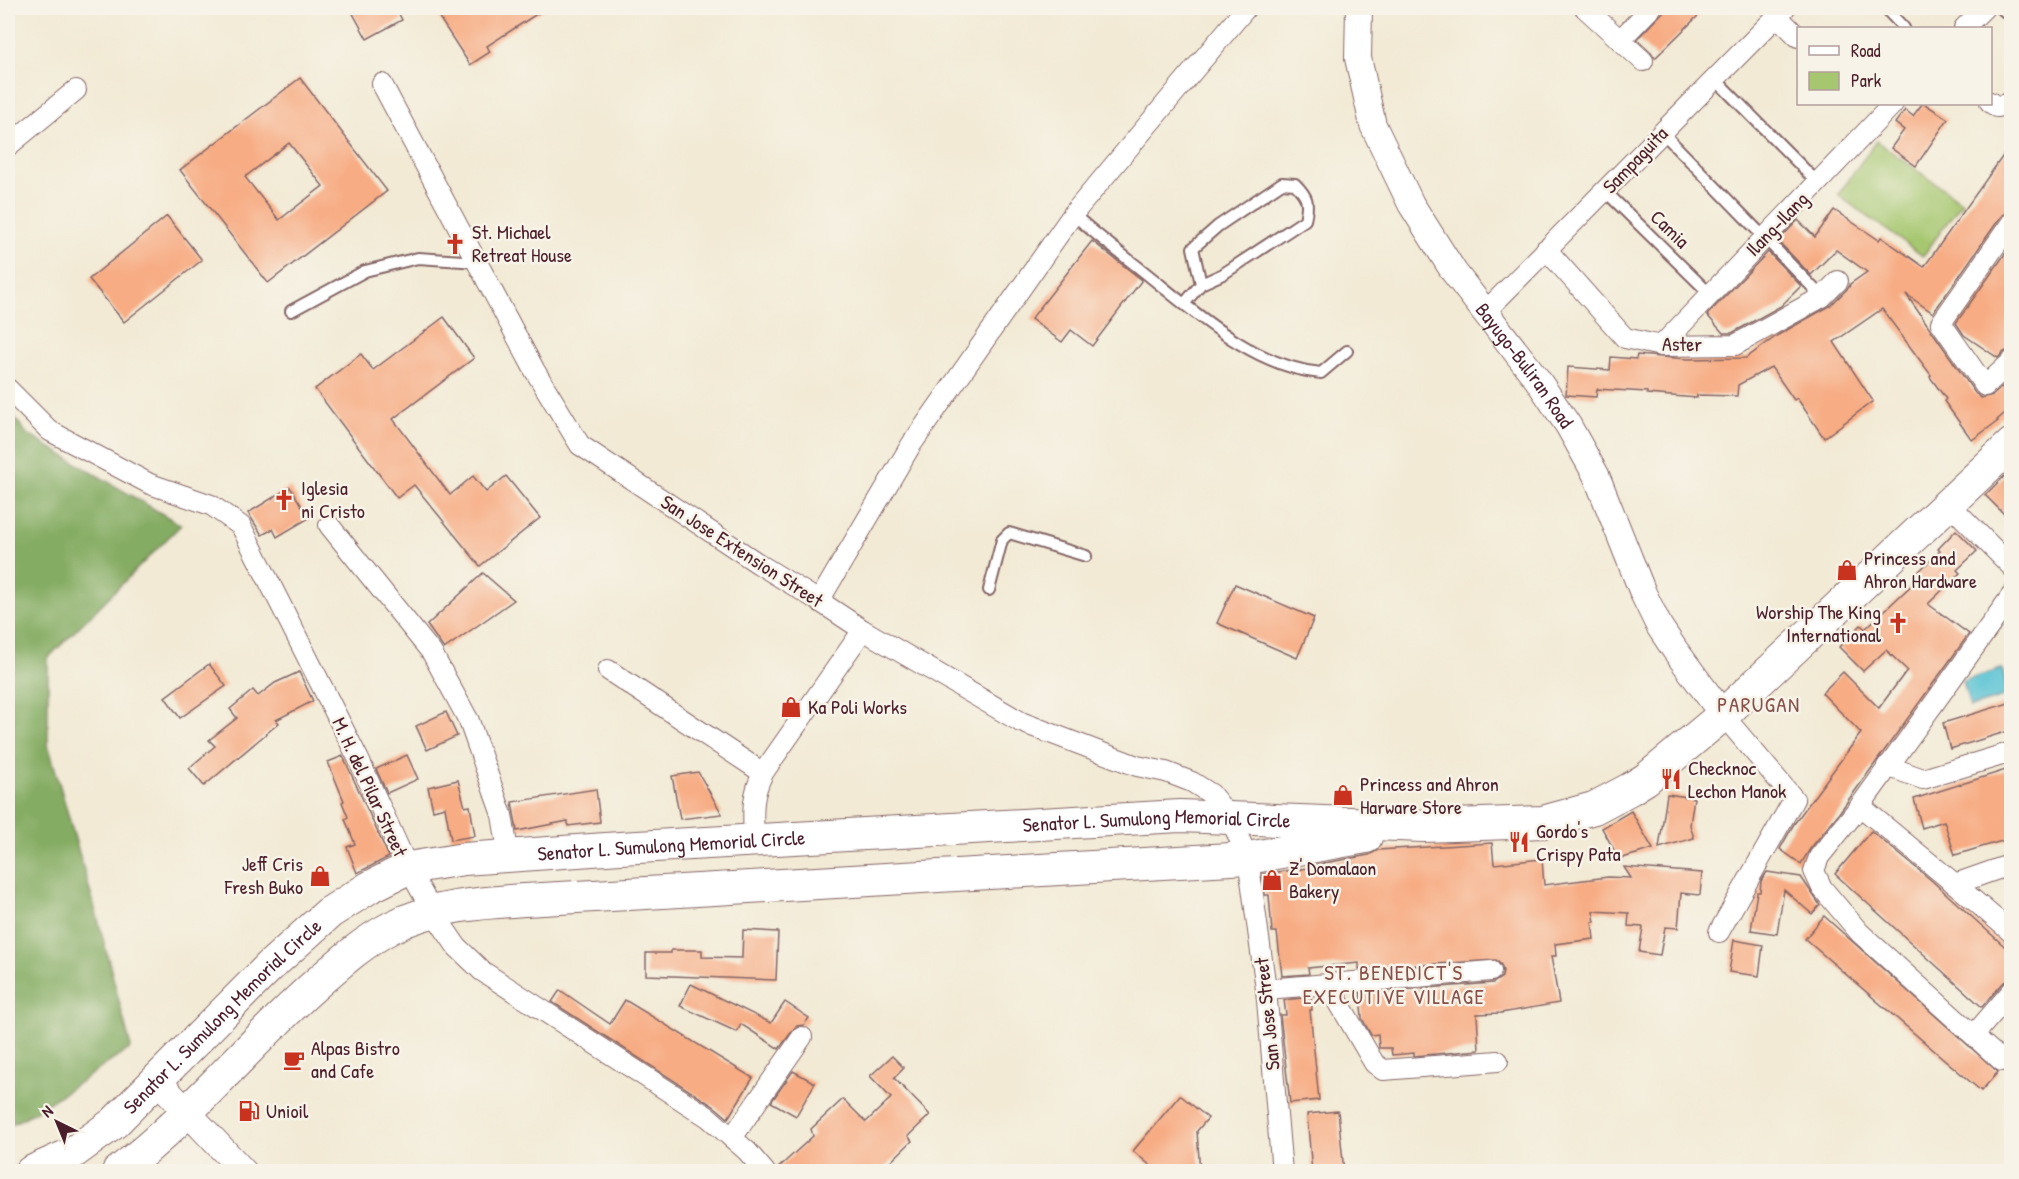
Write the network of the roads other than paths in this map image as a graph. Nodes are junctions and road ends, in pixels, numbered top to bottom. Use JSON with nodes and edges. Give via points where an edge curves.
{"nodes":[{"id":1,"x":1246,"y":8,"type":"edge"},
{"id":2,"x":1359,"y":8,"type":"edge"},
{"id":3,"x":1585,"y":8,"type":"edge"},
{"id":4,"x":1651,"y":8,"type":"edge"},
{"id":5,"x":1885,"y":8,"type":"edge"},
{"id":6,"x":1984,"y":8,"type":"edge"},
{"id":7,"x":2001,"y":8,"type":"edge"},
{"id":8,"x":1781,"y":12,"type":"edge"},
{"id":9,"x":2012,"y":18,"type":"edge"},
{"id":10,"x":1903,"y":27,"type":"edge"},
{"id":11,"x":1965,"y":27,"type":"edge"},
{"id":12,"x":1797,"y":35,"type":"edge"},
{"id":13,"x":1620,"y":40,"type":"junction"},
{"id":14,"x":1643,"y":61,"type":"dead end"},
{"id":15,"x":1716,"y":80,"type":"junction"},
{"id":16,"x":382,"y":84,"type":"dead end"},
{"id":17,"x":76,"y":90,"type":"dead end"},
{"id":18,"x":2012,"y":102,"type":"edge"},
{"id":19,"x":1992,"y":103,"type":"edge"},
{"id":20,"x":1880,"y":108,"type":"edge"},
{"id":21,"x":1662,"y":132,"type":"junction"},
{"id":22,"x":8,"y":146,"type":"edge"},
{"id":23,"x":1817,"y":182,"type":"junction"},
{"id":24,"x":1605,"y":191,"type":"junction"},
{"id":25,"x":1073,"y":214,"type":"junction"},
{"id":26,"x":2012,"y":222,"type":"edge"},
{"id":27,"x":1764,"y":238,"type":"junction"},
{"id":28,"x":1546,"y":249,"type":"junction"},
{"id":29,"x":477,"y":262,"type":"junction"},
{"id":30,"x":1838,"y":281,"type":"dead end"},
{"id":31,"x":1201,"y":284,"type":"junction"},
{"id":32,"x":1710,"y":294,"type":"junction"},
{"id":33,"x":1822,"y":297,"type":"junction"},
{"id":34,"x":1184,"y":304,"type":"junction"},
{"id":35,"x":291,"y":311,"type":"dead end"},
{"id":36,"x":1485,"y":312,"type":"junction"},
{"id":37,"x":1661,"y":346,"type":"junction"},
{"id":38,"x":1347,"y":351,"type":"dead end"},
{"id":39,"x":2012,"y":361,"type":"edge"},
{"id":40,"x":8,"y":389,"type":"edge"},
{"id":41,"x":2012,"y":444,"type":"edge"},
{"id":42,"x":1948,"y":503,"type":"junction"},
{"id":43,"x":328,"y":525,"type":"dead end"},
{"id":44,"x":1086,"y":556,"type":"dead end"},
{"id":45,"x":2012,"y":567,"type":"edge"},
{"id":46,"x":989,"y":590,"type":"dead end"},
{"id":47,"x":2012,"y":595,"type":"edge"},
{"id":48,"x":819,"y":601,"type":"junction"},
{"id":49,"x":863,"y":630,"type":"junction"},
{"id":50,"x":608,"y":670,"type":"dead end"},
{"id":51,"x":1723,"y":715,"type":"junction"},
{"id":52,"x":2012,"y":752,"type":"edge"},
{"id":53,"x":1887,"y":766,"type":"junction"},
{"id":54,"x":763,"y":773,"type":"junction"},
{"id":55,"x":1860,"y":806,"type":"junction"},
{"id":56,"x":1230,"y":818,"type":"junction"},
{"id":57,"x":1423,"y":826,"type":"junction"},
{"id":58,"x":754,"y":840,"type":"junction"},
{"id":59,"x":509,"y":857,"type":"junction"},
{"id":60,"x":1248,"y":858,"type":"junction"},
{"id":61,"x":2012,"y":864,"type":"edge"},
{"id":62,"x":408,"y":868,"type":"junction"},
{"id":63,"x":1955,"y":884,"type":"junction"},
{"id":64,"x":433,"y":912,"type":"junction"},
{"id":65,"x":1719,"y":932,"type":"dead end"},
{"id":66,"x":2012,"y":933,"type":"edge"},
{"id":67,"x":1491,"y":972,"type":"dead end"},
{"id":68,"x":1328,"y":984,"type":"junction"},
{"id":69,"x":1266,"y":989,"type":"junction"},
{"id":70,"x":2012,"y":991,"type":"edge"},
{"id":71,"x":1974,"y":1035,"type":"junction"},
{"id":72,"x":802,"y":1037,"type":"dead end"},
{"id":73,"x":1498,"y":1061,"type":"dead end"},
{"id":74,"x":2002,"y":1061,"type":"dead end"},
{"id":75,"x":157,"y":1080,"type":"junction"},
{"id":76,"x":187,"y":1112,"type":"junction"},
{"id":77,"x":732,"y":1138,"type":"junction"},
{"id":78,"x":31,"y":1172,"type":"edge"},
{"id":79,"x":118,"y":1172,"type":"edge"},
{"id":80,"x":244,"y":1172,"type":"edge"},
{"id":81,"x":765,"y":1172,"type":"edge"},
{"id":82,"x":1282,"y":1172,"type":"edge"}],
"edges":[{"from":1,"to":25,"type":"street"},
{"from":2,"to":36,"type":"street","name":"Bayugo-Buliran Road","via":[[1358,58],[1373,125],[1411,204]]},
{"from":3,"to":13,"type":"street"},
{"from":4,"to":13,"type":"street"},
{"from":5,"to":10,"type":"lane"},
{"from":6,"to":11,"type":"street"},
{"from":7,"to":9,"type":"lane"},
{"from":8,"to":12,"type":"street"},
{"from":8,"to":15,"type":"street","name":"Sampaguita"},
{"from":13,"to":14,"type":"street"},
{"from":15,"to":21,"type":"street","name":"Sampaguita"},
{"from":15,"to":23,"type":"lane"},
{"from":16,"to":29,"type":"street","name":"San Jose Extension Street"},
{"from":17,"to":22,"type":"street"},
{"from":18,"to":19,"type":"street","via":[[1997,107]]},
{"from":20,"to":23,"type":"street","name":"Ilang-Ilang"},
{"from":21,"to":24,"type":"street","name":"Sampaguita"},
{"from":21,"to":27,"type":"lane"},
{"from":23,"to":27,"type":"street","name":"Ilang-Ilang"},
{"from":24,"to":28,"type":"street","name":"Sampaguita"},
{"from":24,"to":32,"type":"lane","name":"Camia"},
{"from":25,"to":34,"type":"lane"},
{"from":25,"to":48,"type":"street","via":[[911,445]]},
{"from":26,"to":39,"type":"street","via":[[1941,323],[1985,386]]},
{"from":27,"to":32,"type":"street","name":"Ilang-Ilang"},
{"from":27,"to":33,"type":"lane"},
{"from":28,"to":36,"type":"street","name":"Sampaguita"},
{"from":28,"to":37,"type":"street","name":"Aster","via":[[1625,338]]},
{"from":29,"to":35,"type":"lane","via":[[418,258],[365,271]]},
{"from":29,"to":48,"type":"street","name":"San Jose Extension Street","via":[[580,445]]},
{"from":30,"to":33,"type":"street","name":"Aster"},
{"from":31,"to":31,"type":"lane","via":[[1223,274],[1305,220],[1305,194],[1295,184],[1282,183],[1218,226],[1193,248]]},
{"from":31,"to":34,"type":"lane"},
{"from":32,"to":37,"type":"street","name":"Ilang-Ilang"},
{"from":33,"to":37,"type":"street","name":"Aster","via":[[1735,345]]},
{"from":34,"to":38,"type":"lane","via":[[1249,350],[1302,371],[1321,373]]},
{"from":36,"to":51,"type":"street","name":"Bayugo-Buliran Road","via":[[1568,425],[1596,476],[1659,626]]},
{"from":40,"to":62,"type":"street","name":"M. H. del Pilar Street","via":[[50,431],[150,484],[211,505],[241,526]]},
{"from":41,"to":42,"type":"main road","name":"Senator L. Sumulong Memorial Circle"},
{"from":42,"to":45,"type":"street"},
{"from":42,"to":51,"type":"main road","name":"Senator L. Sumulong Memorial Circle"},
{"from":43,"to":59,"type":"street","via":[[432,653],[469,721],[502,815]]},
{"from":44,"to":46,"type":"lane","via":[[1009,532],[1002,540]]},
{"from":47,"to":53,"type":"street"},
{"from":48,"to":49,"type":"street","name":"San Jose Extension Street"},
{"from":49,"to":54,"type":"street"},
{"from":49,"to":56,"type":"street","name":"San Jose Extension Street","via":[[1022,722],[1137,766],[1192,782],[1211,794]]},
{"from":50,"to":54,"type":"street"},
{"from":51,"to":57,"type":"main road","name":"Senator L. Sumulong Memorial Circle","via":[[1646,779],[1594,808],[1543,822]]},
{"from":51,"to":65,"type":"street","via":[[1794,799]]},
{"from":52,"to":53,"type":"street","via":[[1923,779]]},
{"from":53,"to":55,"type":"street"},
{"from":54,"to":58,"type":"street","via":[[755,788]]},
{"from":55,"to":63,"type":"street"},
{"from":55,"to":71,"type":"street","via":[[1818,857],[1814,871],[1817,880],[1860,933]]},
{"from":56,"to":57,"type":"main road","name":"Senator L. Sumulong Memorial Circle"},
{"from":56,"to":58,"type":"main road","name":"Senator L. Sumulong Memorial Circle","via":[[1180,816]]},
{"from":56,"to":60,"type":"street","name":"San Jose Extension Street"},
{"from":57,"to":60,"type":"main road","name":"Senator L. Sumulong Memorial Circle"},
{"from":58,"to":59,"type":"main road","name":"Senator L. Sumulong Memorial Circle"},
{"from":59,"to":62,"type":"main road","name":"Senator L. Sumulong Memorial Circle"},
{"from":60,"to":64,"type":"main road","name":"Senator L. Sumulong Memorial Circle","via":[[475,903]]},
{"from":60,"to":69,"type":"street","name":"San Jose Street"},
{"from":61,"to":63,"type":"street"},
{"from":62,"to":64,"type":"street","name":"M. H. del Pilar Street"},
{"from":62,"to":75,"type":"main road","name":"Senator L. Sumulong Memorial Circle","via":[[329,913],[269,967]]},
{"from":63,"to":66,"type":"street"},
{"from":64,"to":76,"type":"main road","name":"Senator L. Sumulong Memorial Circle","via":[[393,927],[357,949],[290,1007]]},
{"from":64,"to":77,"type":"street","name":"M. H. del Pilar Street","via":[[457,947],[482,971],[708,1117]]},
{"from":67,"to":68,"type":"street"},
{"from":68,"to":69,"type":"street"},
{"from":68,"to":73,"type":"street","via":[[1374,1063],[1383,1070]]},
{"from":69,"to":82,"type":"street","name":"San Jose Street"},
{"from":70,"to":71,"type":"street"},
{"from":71,"to":74,"type":"street"},
{"from":72,"to":77,"type":"street"},
{"from":75,"to":76,"type":"street"},
{"from":75,"to":78,"type":"main road","name":"Senator L. Sumulong Memorial Circle","via":[[114,1123],[71,1154]]},
{"from":76,"to":79,"type":"main road","name":"Senator L. Sumulong Memorial Circle"},
{"from":76,"to":80,"type":"street"},
{"from":77,"to":81,"type":"street","name":"M. H. del Pilar Street"}]}
